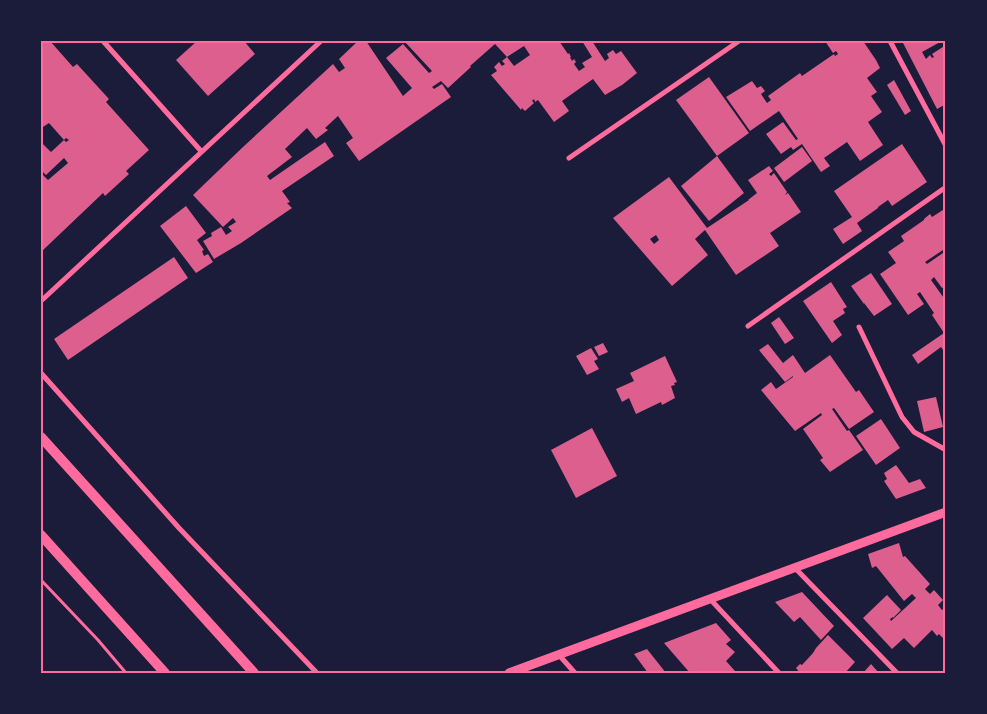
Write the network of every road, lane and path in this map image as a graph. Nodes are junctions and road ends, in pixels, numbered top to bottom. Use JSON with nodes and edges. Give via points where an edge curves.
{"nodes":[{"id":1,"x":103,"y":41,"type":"edge"},
{"id":2,"x":321,"y":41,"type":"edge"},
{"id":3,"x":739,"y":41,"type":"edge"},
{"id":4,"x":890,"y":41,"type":"edge"},
{"id":5,"x":946,"y":146,"type":"edge"},
{"id":6,"x":201,"y":151,"type":"junction"},
{"id":7,"x":569,"y":158,"type":"dead end"},
{"id":8,"x":946,"y":187,"type":"edge"},
{"id":9,"x":41,"y":301,"type":"edge"},
{"id":10,"x":748,"y":326,"type":"dead end"},
{"id":11,"x":858,"y":327,"type":"dead end"},
{"id":12,"x":41,"y":373,"type":"edge"},
{"id":13,"x":41,"y":437,"type":"edge"},
{"id":14,"x":946,"y":450,"type":"edge"},
{"id":15,"x":946,"y":512,"type":"edge"},
{"id":16,"x":41,"y":535,"type":"edge"},
{"id":17,"x":795,"y":568,"type":"junction"},
{"id":18,"x":41,"y":580,"type":"edge"},
{"id":19,"x":710,"y":599,"type":"junction"},
{"id":20,"x":558,"y":654,"type":"junction"},
{"id":21,"x":126,"y":673,"type":"edge"},
{"id":22,"x":166,"y":673,"type":"edge"},
{"id":23,"x":254,"y":673,"type":"edge"},
{"id":24,"x":317,"y":673,"type":"edge"},
{"id":25,"x":509,"y":673,"type":"edge"},
{"id":26,"x":575,"y":673,"type":"edge"},
{"id":27,"x":779,"y":673,"type":"edge"},
{"id":28,"x":897,"y":673,"type":"edge"}],
"edges":[{"from":1,"to":6,"type":"street"},
{"from":2,"to":6,"type":"street"},
{"from":3,"to":7,"type":"street"},
{"from":4,"to":5,"type":"street"},
{"from":6,"to":9,"type":"street"},
{"from":8,"to":10,"type":"street"},
{"from":11,"to":14,"type":"street","via":[[902,416],[914,432]]},
{"from":12,"to":24,"type":"street","via":[[179,528]]},
{"from":13,"to":23,"type":"main road"},
{"from":15,"to":17,"type":"street"},
{"from":16,"to":22,"type":"main road"},
{"from":17,"to":19,"type":"street"},
{"from":17,"to":28,"type":"street"},
{"from":18,"to":21,"type":"path"},
{"from":19,"to":20,"type":"street"},
{"from":19,"to":27,"type":"street"},
{"from":20,"to":25,"type":"street"},
{"from":20,"to":26,"type":"street"}]}
